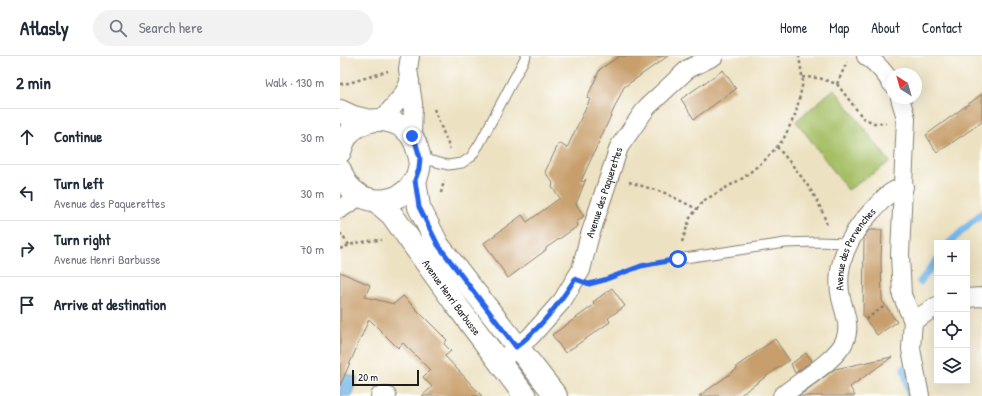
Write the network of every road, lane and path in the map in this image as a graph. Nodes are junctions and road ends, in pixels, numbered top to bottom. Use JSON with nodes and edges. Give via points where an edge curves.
{"nodes":[{"id":1,"x":410,"y":56,"type":"edge"},
{"id":2,"x":526,"y":56,"type":"edge"},
{"id":3,"x":714,"y":56,"type":"edge"},
{"id":4,"x":799,"y":56,"type":"edge"},
{"id":5,"x":850,"y":56,"type":"edge"},
{"id":6,"x":866,"y":56,"type":"edge"},
{"id":7,"x":393,"y":67,"type":"dead end"},
{"id":8,"x":886,"y":75,"type":"edge"},
{"id":9,"x":802,"y":77,"type":"junction"},
{"id":10,"x":410,"y":81,"type":"junction"},
{"id":11,"x":340,"y":84,"type":"edge"},
{"id":12,"x":837,"y":84,"type":"junction"},
{"id":13,"x":902,"y":104,"type":"edge"},
{"id":14,"x":340,"y":111,"type":"edge"},
{"id":15,"x":376,"y":121,"type":"junction"},
{"id":16,"x":906,"y":122,"type":"junction"},
{"id":17,"x":412,"y":136,"type":"junction"},
{"id":18,"x":777,"y":146,"type":"junction"},
{"id":19,"x":340,"y":152,"type":"edge"},
{"id":20,"x":420,"y":158,"type":"junction"},
{"id":21,"x":610,"y":176,"type":"junction"},
{"id":22,"x":341,"y":178,"type":"edge"},
{"id":23,"x":415,"y":180,"type":"junction"},
{"id":24,"x":904,"y":187,"type":"junction"},
{"id":25,"x":368,"y":198,"type":"junction"},
{"id":26,"x":340,"y":209,"type":"edge"},
{"id":27,"x":697,"y":209,"type":"junction"},
{"id":28,"x":340,"y":233,"type":"edge"},
{"id":29,"x":840,"y":243,"type":"junction"},
{"id":30,"x":349,"y":244,"type":"dead end"},
{"id":31,"x":678,"y":259,"type":"junction"},
{"id":32,"x":575,"y":279,"type":"junction"},
{"id":33,"x":902,"y":295,"type":"junction"},
{"id":34,"x":982,"y":297,"type":"edge"},
{"id":35,"x":970,"y":298,"type":"edge"},
{"id":36,"x":934,"y":308,"type":"edge"},
{"id":37,"x":913,"y":321,"type":"junction"},
{"id":38,"x":847,"y":331,"type":"junction"},
{"id":39,"x":516,"y":347,"type":"junction"},
{"id":40,"x":500,"y":361,"type":"junction"},
{"id":41,"x":380,"y":396,"type":"edge"},
{"id":42,"x":387,"y":396,"type":"edge"},
{"id":43,"x":525,"y":396,"type":"edge"},
{"id":44,"x":556,"y":396,"type":"edge"},
{"id":45,"x":782,"y":396,"type":"edge"},
{"id":46,"x":920,"y":396,"type":"edge"}],
"edges":[{"from":1,"to":10,"type":"street"},
{"from":2,"to":20,"type":"lane","via":[[471,157],[462,163],[448,165]]},
{"from":3,"to":21,"type":"street","name":"Avenue des Paquerettes","via":[[688,69],[647,107],[619,148]]},
{"from":4,"to":9,"type":"path"},
{"from":5,"to":12,"type":"path"},
{"from":6,"to":8,"type":"street"},
{"from":7,"to":11,"type":"path"},
{"from":9,"to":12,"type":"path","via":[[820,78]]},
{"from":9,"to":18,"type":"path","via":[[796,113],[783,140]]},
{"from":10,"to":15,"type":"street","via":[[403,95]]},
{"from":10,"to":17,"type":"street","via":[[413,104]]},
{"from":12,"to":16,"type":"path","via":[[862,118],[874,123]]},
{"from":13,"to":16,"type":"street"},
{"from":14,"to":15,"type":"main road","via":[[353,117]]},
{"from":15,"to":17,"type":"main road","via":[[398,123]]},
{"from":15,"to":19,"type":"main road","via":[[359,126],[350,133]]},
{"from":16,"to":24,"type":"street"},
{"from":17,"to":20,"type":"main road"},
{"from":18,"to":27,"type":"path","via":[[743,178],[703,201]]},
{"from":18,"to":29,"type":"path","via":[[802,176]]},
{"from":20,"to":23,"type":"main road","name":"Avenue Henri Barbusse"},
{"from":21,"to":27,"type":"path","via":[[665,193]]},
{"from":21,"to":32,"type":"street","name":"Avenue des Paquerettes","via":[[581,270]]},
{"from":22,"to":25,"type":"main road","name":"Avenue Henri Barbusse","via":[[351,188]]},
{"from":23,"to":25,"type":"main road","name":"Avenue Henri Barbusse","via":[[405,192],[392,199]]},
{"from":23,"to":39,"type":"main road","name":"Avenue Henri Barbusse","via":[[419,207],[438,245]]},
{"from":24,"to":29,"type":"street","name":"Avenue des Pervenches","via":[[890,192]]},
{"from":24,"to":33,"type":"street","via":[[900,255]]},
{"from":25,"to":26,"type":"street"},
{"from":25,"to":40,"type":"main road","name":"Avenue Henri Barbusse","via":[[392,215]]},
{"from":27,"to":31,"type":"path","via":[[690,218]]},
{"from":28,"to":30,"type":"path"},
{"from":29,"to":31,"type":"lane","via":[[785,243]]},
{"from":29,"to":38,"type":"street","name":"Avenue des Pervenches","via":[[840,296]]},
{"from":31,"to":32,"type":"path","via":[[641,266],[589,284]]},
{"from":32,"to":39,"type":"street","name":"Avenue des Paquerettes","via":[[562,301],[530,337]]},
{"from":33,"to":37,"type":"street"},
{"from":33,"to":38,"type":"path"},
{"from":34,"to":35,"type":"street"},
{"from":36,"to":37,"type":"street"},
{"from":37,"to":46,"type":"street","via":[[911,349]]},
{"from":38,"to":45,"type":"street","via":[[845,340],[830,359]]},
{"from":39,"to":40,"type":"street","name":"Avenue des Paquerettes"},
{"from":39,"to":44,"type":"main road","name":"Avenue Henri Barbusse"},
{"from":40,"to":43,"type":"main road","name":"Avenue Henri Barbusse"},
{"from":41,"to":42,"type":"street"}]}
